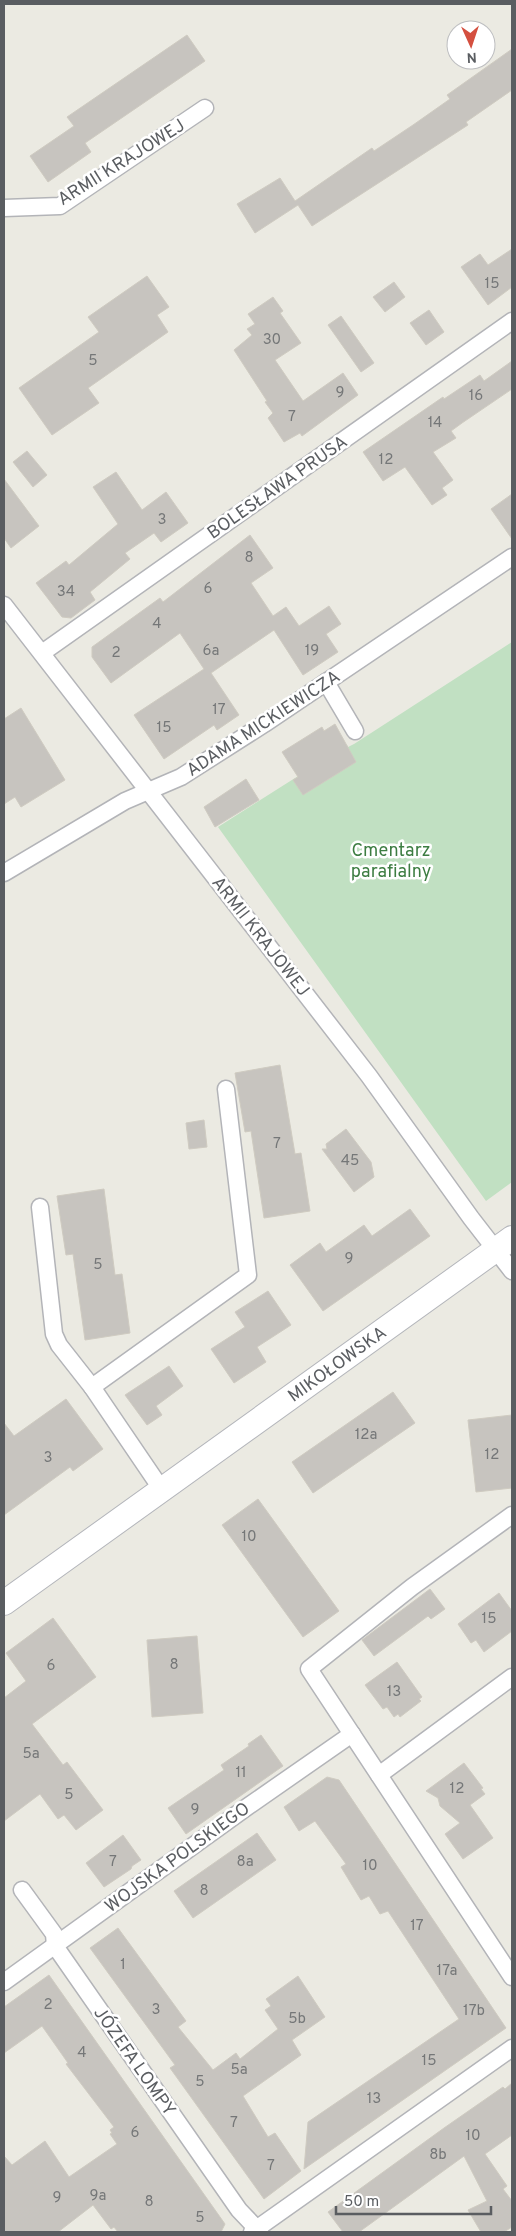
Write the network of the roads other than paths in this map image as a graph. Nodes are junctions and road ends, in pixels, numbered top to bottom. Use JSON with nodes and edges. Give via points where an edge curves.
{"nodes":[{"id":1,"x":205,"y":108,"type":"dead end"},
{"id":2,"x":4,"y":208,"type":"edge"},
{"id":3,"x":512,"y":321,"type":"edge"},
{"id":4,"x":512,"y":557,"type":"edge"},
{"id":5,"x":4,"y":605,"type":"edge"},
{"id":6,"x":42,"y":653,"type":"junction"},
{"id":7,"x":326,"y":682,"type":"junction"},
{"id":8,"x":355,"y":732,"type":"dead end"},
{"id":9,"x":148,"y":791,"type":"junction"},
{"id":10,"x":4,"y":874,"type":"edge"},
{"id":11,"x":226,"y":1090,"type":"dead end"},
{"id":12,"x":40,"y":1207,"type":"dead end"},
{"id":13,"x":504,"y":1243,"type":"edge"},
{"id":14,"x":512,"y":1271,"type":"edge"},
{"id":15,"x":92,"y":1387,"type":"junction"},
{"id":16,"x":162,"y":1490,"type":"junction"},
{"id":17,"x":512,"y":1515,"type":"edge"},
{"id":18,"x":4,"y":1603,"type":"edge"},
{"id":19,"x":512,"y":1677,"type":"edge"},
{"id":20,"x":352,"y":1734,"type":"junction"},
{"id":21,"x":379,"y":1775,"type":"junction"},
{"id":22,"x":22,"y":1890,"type":"dead end"},
{"id":23,"x":54,"y":1946,"type":"junction"},
{"id":24,"x":512,"y":1977,"type":"edge"},
{"id":25,"x":4,"y":1982,"type":"edge"},
{"id":26,"x":512,"y":2048,"type":"edge"},
{"id":27,"x":256,"y":2231,"type":"edge"}],
"edges":[{"from":1,"to":2,"type":"street","name":"ARMII KRAJOWEJ","via":[[60,206]]},
{"from":3,"to":6,"type":"street","name":"BOLESŁAWA PRUSA"},
{"from":4,"to":7,"type":"street","name":"ADAMA MICKIEWICZA"},
{"from":5,"to":6,"type":"street","name":"ARMII KRAJOWEJ"},
{"from":6,"to":9,"type":"street","name":"ARMII KRAJOWEJ"},
{"from":7,"to":8,"type":"street"},
{"from":7,"to":9,"type":"street","name":"ADAMA MICKIEWICZA","via":[[181,777]]},
{"from":9,"to":10,"type":"street","name":"ADAMA MICKIEWICZA","via":[[125,801]]},
{"from":9,"to":13,"type":"street","name":"ARMII KRAJOWEJ","via":[[363,1069],[471,1218]]},
{"from":11,"to":15,"type":"street","via":[[248,1275]]},
{"from":12,"to":15,"type":"street","via":[[54,1334]]},
{"from":13,"to":14,"type":"street","name":"ARMII KRAJOWEJ"},
{"from":13,"to":16,"type":"street","name":"MIKOŁOWSKA"},
{"from":15,"to":16,"type":"street"},
{"from":16,"to":18,"type":"street","name":"MIKOŁOWSKA"},
{"from":17,"to":20,"type":"street","via":[[412,1587],[309,1669]]},
{"from":19,"to":21,"type":"street"},
{"from":20,"to":21,"type":"street"},
{"from":20,"to":23,"type":"street","name":"WOJSKA POLSKIEGO"},
{"from":21,"to":24,"type":"street"},
{"from":22,"to":23,"type":"street","name":"JÓZEFA LOMPY","via":[[54,1934]]},
{"from":23,"to":25,"type":"street","name":"WOJSKA POLSKIEGO"},
{"from":23,"to":27,"type":"street","name":"JÓZEFA LOMPY"},
{"from":26,"to":27,"type":"street"}]}
